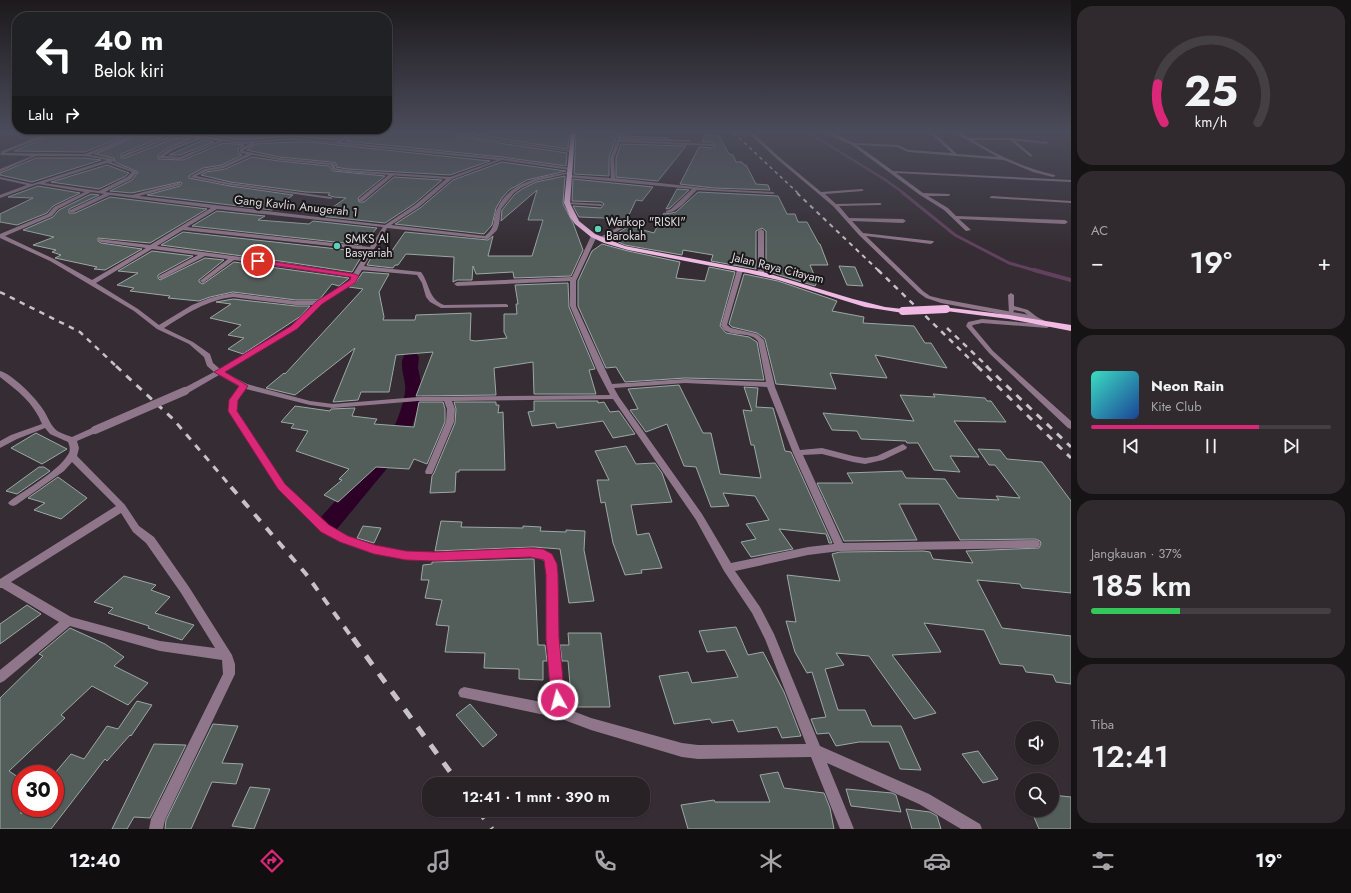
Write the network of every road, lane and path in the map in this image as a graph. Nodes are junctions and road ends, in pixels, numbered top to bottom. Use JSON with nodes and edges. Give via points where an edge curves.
{"nodes":[{"id":1,"x":75,"y":172,"type":"edge"},
{"id":2,"x":134,"y":172,"type":"edge"},
{"id":3,"x":203,"y":172,"type":"edge"},
{"id":4,"x":366,"y":172,"type":"edge"},
{"id":5,"x":467,"y":172,"type":"edge"},
{"id":6,"x":563,"y":172,"type":"edge"},
{"id":7,"x":613,"y":172,"type":"edge"},
{"id":8,"x":794,"y":172,"type":"edge"},
{"id":9,"x":894,"y":172,"type":"joint"},
{"id":10,"x":1038,"y":172,"type":"edge"},
{"id":11,"x":569,"y":173,"type":"junction"},
{"id":12,"x":393,"y":174,"type":"junction"},
{"id":13,"x":0,"y":178,"type":"edge"},
{"id":14,"x":450,"y":178,"type":"junction"},
{"id":15,"x":613,"y":179,"type":"junction"},
{"id":16,"x":1071,"y":180,"type":"edge"},
{"id":17,"x":35,"y":184,"type":"junction"},
{"id":18,"x":178,"y":184,"type":"dead end"},
{"id":19,"x":696,"y":188,"type":"junction"},
{"id":20,"x":862,"y":190,"type":"dead end"},
{"id":21,"x":90,"y":191,"type":"junction"},
{"id":22,"x":98,"y":193,"type":"junction"},
{"id":23,"x":773,"y":193,"type":"dead end"},
{"id":24,"x":820,"y":193,"type":"junction"},
{"id":25,"x":108,"y":194,"type":"junction"},
{"id":26,"x":922,"y":194,"type":"junction"},
{"id":27,"x":948,"y":195,"type":"dead end"},
{"id":28,"x":0,"y":197,"type":"edge"},
{"id":29,"x":133,"y":197,"type":"junction"},
{"id":30,"x":992,"y":197,"type":"dead end"},
{"id":31,"x":332,"y":198,"type":"dead end"},
{"id":32,"x":361,"y":200,"type":"dead end"},
{"id":33,"x":1071,"y":202,"type":"edge"},
{"id":34,"x":567,"y":203,"type":"junction"},
{"id":35,"x":880,"y":204,"type":"dead end"},
{"id":36,"x":601,"y":205,"type":"dead end"},
{"id":37,"x":835,"y":205,"type":"junction"},
{"id":38,"x":215,"y":208,"type":"junction"},
{"id":39,"x":72,"y":211,"type":"dead end"},
{"id":40,"x":668,"y":212,"type":"dead end"},
{"id":41,"x":955,"y":217,"type":"junction"},
{"id":42,"x":848,"y":219,"type":"junction"},
{"id":43,"x":904,"y":221,"type":"dead end"},
{"id":44,"x":1066,"y":222,"type":"dead end"},
{"id":45,"x":627,"y":224,"type":"dead end"},
{"id":46,"x":386,"y":226,"type":"junction"},
{"id":47,"x":181,"y":228,"type":"junction"},
{"id":48,"x":968,"y":230,"type":"dead end"},
{"id":49,"x":761,"y":231,"type":"dead end"},
{"id":50,"x":861,"y":234,"type":"junction"},
{"id":51,"x":0,"y":236,"type":"edge"},
{"id":52,"x":597,"y":237,"type":"junction"},
{"id":53,"x":101,"y":240,"type":"dead end"},
{"id":54,"x":931,"y":242,"type":"dead end"},
{"id":55,"x":150,"y":247,"type":"junction"},
{"id":56,"x":371,"y":249,"type":"junction"},
{"id":57,"x":204,"y":254,"type":"junction"},
{"id":58,"x":233,"y":258,"type":"junction"},
{"id":59,"x":362,"y":268,"type":"junction"},
{"id":60,"x":740,"y":270,"type":"junction"},
{"id":61,"x":762,"y":273,"type":"junction"},
{"id":62,"x":355,"y":276,"type":"junction"},
{"id":63,"x":161,"y":277,"type":"dead end"},
{"id":64,"x":574,"y":279,"type":"junction"},
{"id":65,"x":203,"y":281,"type":"dead end"},
{"id":66,"x":92,"y":283,"type":"junction"},
{"id":67,"x":457,"y":284,"type":"dead end"},
{"id":68,"x":1011,"y":295,"type":"dead end"},
{"id":69,"x":320,"y":303,"type":"junction"},
{"id":70,"x":506,"y":306,"type":"dead end"},
{"id":71,"x":1011,"y":310,"type":"junction"},
{"id":72,"x":1045,"y":323,"type":"junction"},
{"id":73,"x":1054,"y":325,"type":"junction"},
{"id":74,"x":159,"y":328,"type":"junction"},
{"id":75,"x":1071,"y":328,"type":"edge"},
{"id":76,"x":219,"y":372,"type":"junction"},
{"id":77,"x":0,"y":373,"type":"edge"},
{"id":78,"x":771,"y":385,"type":"junction"},
{"id":79,"x":244,"y":386,"type":"junction"},
{"id":80,"x":609,"y":386,"type":"junction"},
{"id":81,"x":615,"y":398,"type":"junction"},
{"id":82,"x":448,"y":399,"type":"junction"},
{"id":83,"x":47,"y":425,"type":"junction"},
{"id":84,"x":1071,"y":426,"type":"edge"},
{"id":85,"x":72,"y":440,"type":"junction"},
{"id":86,"x":0,"y":445,"type":"edge"},
{"id":87,"x":903,"y":446,"type":"dead end"},
{"id":88,"x":797,"y":453,"type":"junction"},
{"id":89,"x":72,"y":457,"type":"junction"},
{"id":90,"x":429,"y":472,"type":"dead end"},
{"id":91,"x":13,"y":503,"type":"dead end"},
{"id":92,"x":122,"y":507,"type":"junction"},
{"id":93,"x":1035,"y":544,"type":"dead end"},
{"id":94,"x":840,"y":547,"type":"junction"},
{"id":95,"x":728,"y":568,"type":"junction"},
{"id":96,"x":1,"y":584,"type":"edge"},
{"id":97,"x":68,"y":621,"type":"junction"},
{"id":98,"x":226,"y":655,"type":"junction"},
{"id":99,"x":0,"y":677,"type":"edge"},
{"id":100,"x":464,"y":694,"type":"dead end"},
{"id":101,"x":559,"y":712,"type":"junction"},
{"id":102,"x":814,"y":750,"type":"junction"},
{"id":103,"x":156,"y":829,"type":"edge"},
{"id":104,"x":847,"y":829,"type":"edge"},
{"id":105,"x":975,"y":829,"type":"edge"}],
"edges":[{"from":1,"to":17,"type":"street"},
{"from":2,"to":22,"type":"street","via":[[129,178]]},
{"from":3,"to":31,"type":"street","via":[[192,177]]},
{"from":4,"to":12,"type":"street"},
{"from":5,"to":14,"type":"street"},
{"from":6,"to":11,"type":"street"},
{"from":7,"to":15,"type":"street"},
{"from":8,"to":24,"type":"street"},
{"from":9,"to":16,"type":"street"},
{"from":9,"to":26,"type":"street"},
{"from":10,"to":16,"type":"street"},
{"from":11,"to":15,"type":"street"},
{"from":11,"to":34,"type":"main road","name":"Jalan Raya Citayam"},
{"from":11,"to":46,"type":"street","name":"Gang Kavlin Anugerah 1","via":[[519,185],[499,209],[496,229],[486,238]]},
{"from":12,"to":14,"type":"street"},
{"from":12,"to":32,"type":"street"},
{"from":13,"to":17,"type":"street","name":"Gang Kavlin Anugerah 1"},
{"from":14,"to":46,"type":"street","via":[[417,206]]},
{"from":15,"to":19,"type":"street"},
{"from":17,"to":21,"type":"street","name":"Gang Kavlin Anugerah 1"},
{"from":17,"to":28,"type":"street"},
{"from":18,"to":29,"type":"street"},
{"from":19,"to":23,"type":"street"},
{"from":19,"to":40,"type":"street"},
{"from":20,"to":24,"type":"street"},
{"from":21,"to":22,"type":"street","name":"Gang Kavlin Anugerah 1"},
{"from":21,"to":51,"type":"street","via":[[56,208],[50,215]]},
{"from":22,"to":25,"type":"street","name":"Gang Kavlin Anugerah 1"},
{"from":24,"to":37,"type":"street"},
{"from":25,"to":29,"type":"street","name":"Gang Kavlin Anugerah 1"},
{"from":25,"to":39,"type":"street"},
{"from":26,"to":27,"type":"street"},
{"from":26,"to":41,"type":"street"},
{"from":29,"to":38,"type":"street","name":"Gang Kavlin Anugerah 1"},
{"from":30,"to":33,"type":"street"},
{"from":34,"to":36,"type":"street"},
{"from":34,"to":52,"type":"main road","name":"Jalan Raya Citayam","via":[[576,223]]},
{"from":35,"to":37,"type":"street"},
{"from":37,"to":42,"type":"street"},
{"from":38,"to":46,"type":"street","name":"Gang Kavlin Anugerah 1"},
{"from":38,"to":47,"type":"street"},
{"from":41,"to":44,"type":"street"},
{"from":41,"to":48,"type":"street"},
{"from":42,"to":43,"type":"street"},
{"from":42,"to":50,"type":"street"},
{"from":45,"to":52,"type":"street"},
{"from":46,"to":56,"type":"street"},
{"from":47,"to":55,"type":"street"},
{"from":47,"to":56,"type":"street"},
{"from":49,"to":61,"type":"street"},
{"from":50,"to":54,"type":"street"},
{"from":50,"to":71,"type":"street","via":[[928,297]]},
{"from":51,"to":66,"type":"street","via":[[24,246]]},
{"from":52,"to":60,"type":"main road","name":"Jalan Raya Citayam","via":[[621,247]]},
{"from":52,"to":64,"type":"street"},
{"from":53,"to":55,"type":"street"},
{"from":55,"to":57,"type":"street"},
{"from":55,"to":66,"type":"street"},
{"from":56,"to":59,"type":"street"},
{"from":57,"to":58,"type":"street"},
{"from":57,"to":63,"type":"street"},
{"from":58,"to":62,"type":"street"},
{"from":58,"to":65,"type":"street"},
{"from":59,"to":62,"type":"street"},
{"from":59,"to":70,"type":"street","via":[[419,273],[433,303],[443,307]]},
{"from":60,"to":61,"type":"main road","name":"Jalan Raya Citayam"},
{"from":60,"to":78,"type":"street","via":[[724,325],[729,330],[758,336]]},
{"from":61,"to":72,"type":"main road","name":"Jalan Raya Citayam","bridge":true,"via":[[886,310],[971,311]]},
{"from":62,"to":69,"type":"street","via":[[352,281]]},
{"from":64,"to":67,"type":"street"},
{"from":64,"to":80,"type":"street","via":[[573,306]]},
{"from":66,"to":74,"type":"street","via":[[136,310]]},
{"from":68,"to":71,"type":"street"},
{"from":69,"to":74,"type":"street","via":[[223,296],[192,307]]},
{"from":69,"to":76,"type":"street","via":[[294,328]]},
{"from":71,"to":72,"type":"street","via":[[1026,311]]},
{"from":72,"to":73,"type":"main road","name":"Jalan Raya Citayam"},
{"from":73,"to":75,"type":"main road","name":"Jalan Raya Citayam"},
{"from":73,"to":84,"type":"street","via":[[982,321],[970,323],[969,326],[991,352]]},
{"from":74,"to":76,"type":"street","via":[[200,348],[210,364]]},
{"from":76,"to":79,"type":"street"},
{"from":76,"to":85,"type":"street","bridge":true,"via":[[185,391]]},
{"from":77,"to":83,"type":"street","via":[[23,391],[44,413]]},
{"from":78,"to":80,"type":"street","via":[[685,381]]},
{"from":78,"to":88,"type":"street"},
{"from":79,"to":82,"type":"street","via":[[310,403],[333,406],[398,399]]},
{"from":79,"to":101,"type":"street","via":[[234,400],[233,411],[282,487],[325,528],[344,539],[374,550],[406,556],[530,553],[548,557],[552,575],[552,638]]},
{"from":80,"to":81,"type":"street"},
{"from":81,"to":82,"type":"street"},
{"from":81,"to":95,"type":"street","via":[[699,517]]},
{"from":82,"to":90,"type":"street","via":[[451,409],[450,422]]},
{"from":83,"to":85,"type":"street","via":[[53,432]]},
{"from":83,"to":86,"type":"street"},
{"from":85,"to":89,"type":"street","via":[[75,448]]},
{"from":87,"to":88,"type":"street","via":[[886,455],[862,461],[820,451]]},
{"from":88,"to":94,"type":"street"},
{"from":89,"to":91,"type":"street","via":[[61,469]]},
{"from":89,"to":92,"type":"street"},
{"from":92,"to":96,"type":"street"},
{"from":92,"to":98,"type":"street","via":[[136,529],[150,540]]},
{"from":93,"to":94,"type":"street"},
{"from":94,"to":95,"type":"street"},
{"from":95,"to":102,"type":"street","via":[[756,610],[770,638]]},
{"from":96,"to":97,"type":"street"},
{"from":97,"to":98,"type":"street","via":[[160,646]]},
{"from":97,"to":99,"type":"street"},
{"from":98,"to":103,"type":"street","via":[[229,674],[158,819]]},
{"from":100,"to":101,"type":"street"},
{"from":101,"to":102,"type":"street","via":[[591,724],[682,750]]},
{"from":102,"to":104,"type":"street"},
{"from":102,"to":105,"type":"street","via":[[924,799]]}]}
